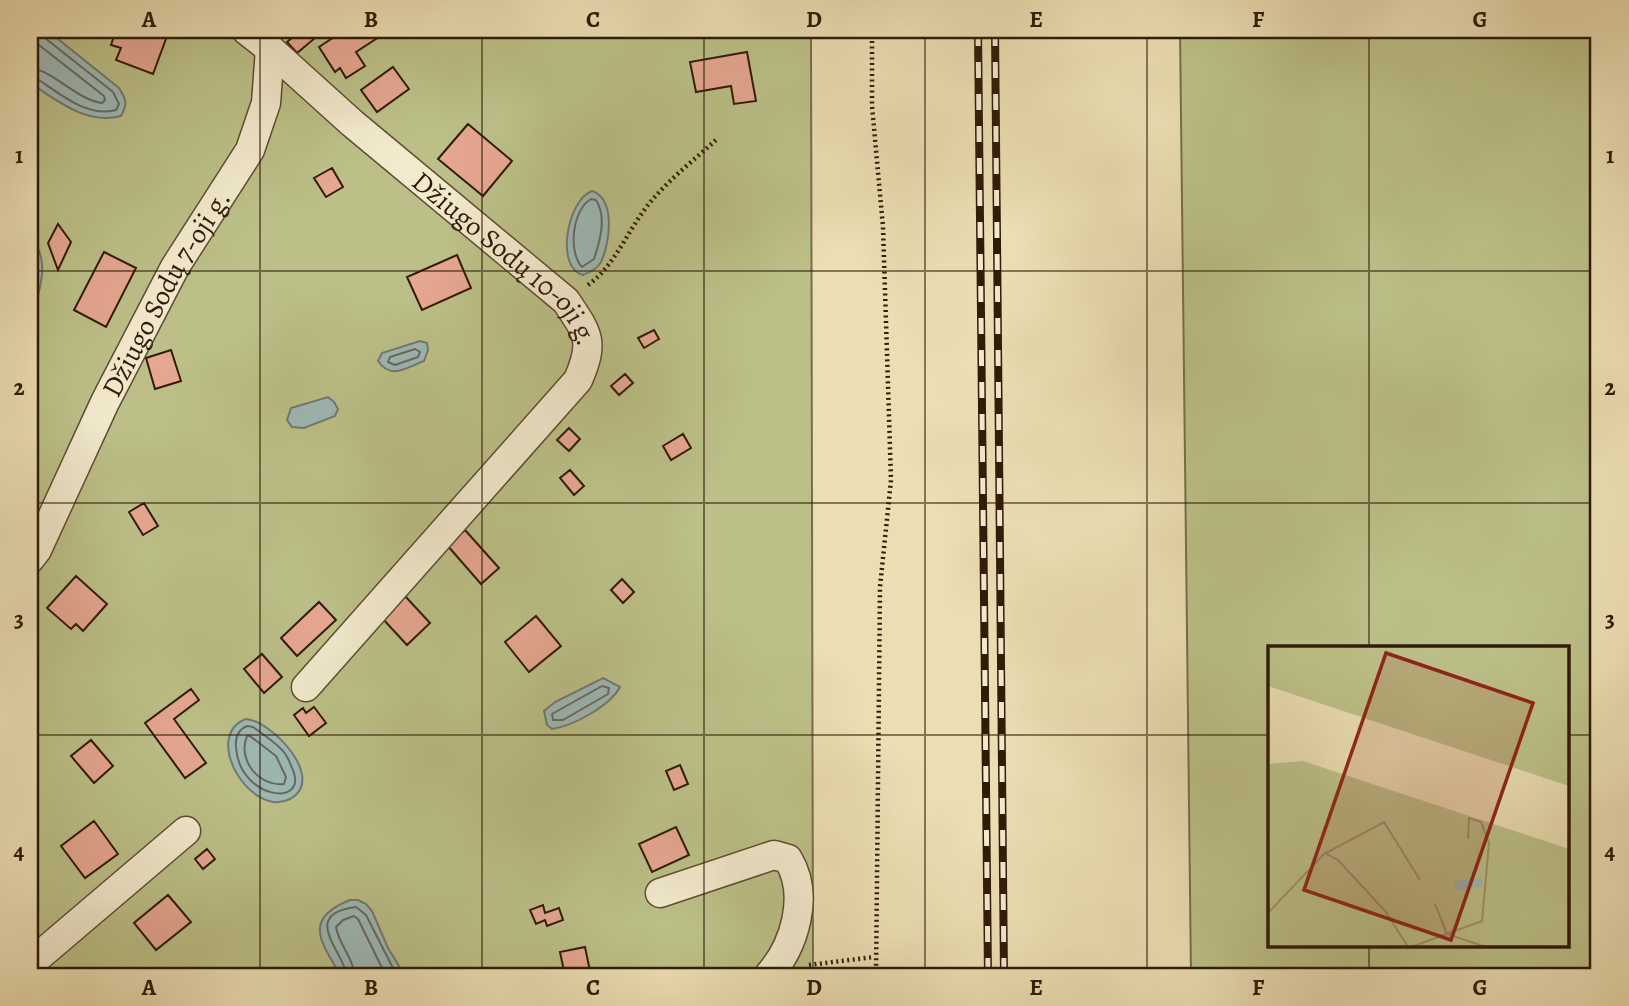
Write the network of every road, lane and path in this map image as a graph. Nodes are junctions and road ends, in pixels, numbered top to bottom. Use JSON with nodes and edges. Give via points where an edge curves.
{"nodes":[{"id":1,"x":246,"y":30,"type":"edge"},
{"id":2,"x":872,"y":30,"type":"edge"},
{"id":3,"x":270,"y":49,"type":"junction"},
{"id":4,"x":716,"y":140,"type":"dead end"},
{"id":5,"x":566,"y":301,"type":"junction"},
{"id":6,"x":30,"y":559,"type":"edge"},
{"id":7,"x":306,"y":687,"type":"dead end"},
{"id":8,"x":186,"y":831,"type":"dead end"},
{"id":9,"x":660,"y":893,"type":"dead end"},
{"id":10,"x":874,"y":957,"type":"junction"},
{"id":11,"x":37,"y":962,"type":"edge"},
{"id":12,"x":771,"y":974,"type":"edge"},
{"id":13,"x":876,"y":976,"type":"edge"}],
"edges":[{"from":1,"to":3,"type":"street"},
{"from":2,"to":10,"type":"path","via":[[891,480],[880,587]]},
{"from":3,"to":5,"type":"street","name":"Džiugo Sodų 10-oji g."},
{"from":3,"to":6,"type":"street","name":"Džiugo Sodų 7-oji g.","via":[[265,103],[250,150],[175,267]]},
{"from":4,"to":5,"type":"path","via":[[652,200],[595,280]]},
{"from":5,"to":7,"type":"street","name":"Džiugo Sodų 10-oji g.","via":[[586,330],[586,361],[578,380]]},
{"from":8,"to":11,"type":"street"},
{"from":9,"to":12,"type":"street","via":[[774,855],[788,859],[799,886],[798,903],[791,943]]},
{"from":10,"to":12,"type":"path","via":[[834,960]]},
{"from":10,"to":13,"type":"path"}]}
